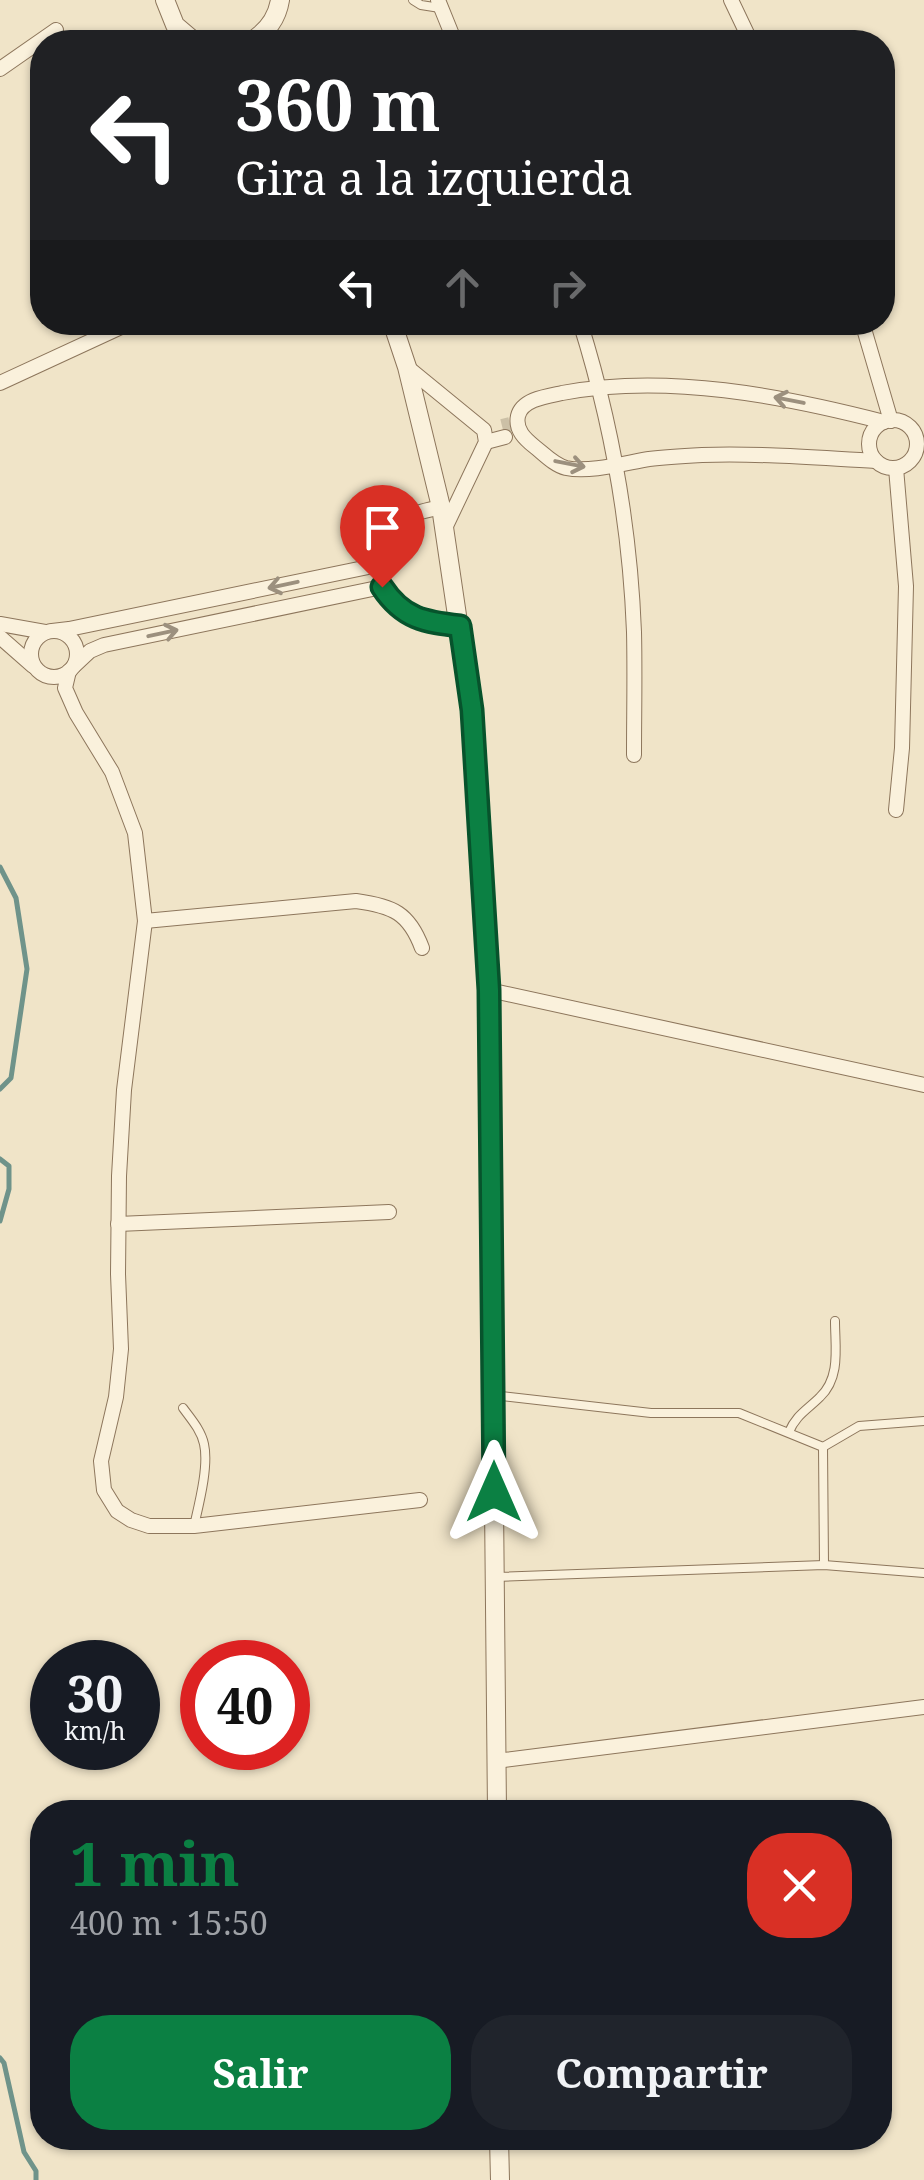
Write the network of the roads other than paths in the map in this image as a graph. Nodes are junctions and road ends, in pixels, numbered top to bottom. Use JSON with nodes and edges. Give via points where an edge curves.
{"nodes":[{"id":1,"x":166,"y":0,"type":"edge"},
{"id":2,"x":413,"y":0,"type":"edge"},
{"id":3,"x":731,"y":0,"type":"edge"},
{"id":4,"x":280,"y":2,"type":"edge"},
{"id":5,"x":439,"y":4,"type":"edge"},
{"id":6,"x":181,"y":30,"type":"edge"},
{"id":7,"x":266,"y":30,"type":"edge"},
{"id":8,"x":270,"y":30,"type":"edge"},
{"id":9,"x":450,"y":30,"type":"edge"},
{"id":10,"x":745,"y":30,"type":"edge"},
{"id":11,"x":30,"y":48,"type":"edge"},
{"id":12,"x":0,"y":69,"type":"edge"},
{"id":13,"x":104,"y":335,"type":"edge"},
{"id":14,"x":397,"y":335,"type":"edge"},
{"id":15,"x":583,"y":335,"type":"edge"},
{"id":16,"x":865,"y":335,"type":"edge"},
{"id":17,"x":408,"y":367,"type":"junction"},
{"id":18,"x":0,"y":383,"type":"edge"},
{"id":19,"x":597,"y":387,"type":"junction"},
{"id":20,"x":888,"y":422,"type":"junction"},
{"id":21,"x":511,"y":430,"type":"junction"},
{"id":22,"x":918,"y":433,"type":"edge"},
{"id":23,"x":485,"y":436,"type":"junction"},
{"id":24,"x":876,"y":462,"type":"junction"},
{"id":25,"x":615,"y":466,"type":"junction"},
{"id":26,"x":901,"y":466,"type":"junction"},
{"id":27,"x":924,"y":466,"type":"edge"},
{"id":28,"x":441,"y":507,"type":"junction"},
{"id":29,"x":444,"y":529,"type":"junction"},
{"id":30,"x":378,"y":566,"type":"junction"},
{"id":31,"x":382,"y":587,"type":"junction"},
{"id":32,"x":0,"y":624,"type":"edge"},
{"id":33,"x":460,"y":626,"type":"junction"},
{"id":34,"x":48,"y":632,"type":"junction"},
{"id":35,"x":0,"y":636,"type":"edge"},
{"id":36,"x":71,"y":668,"type":"junction"},
{"id":37,"x":39,"y":671,"type":"junction"},
{"id":38,"x":76,"y":713,"type":"junction"},
{"id":39,"x":634,"y":754,"type":"dead end"},
{"id":40,"x":896,"y":810,"type":"dead end"},
{"id":41,"x":145,"y":920,"type":"junction"},
{"id":42,"x":422,"y":948,"type":"dead end"},
{"id":43,"x":489,"y":990,"type":"junction"},
{"id":44,"x":924,"y":1085,"type":"edge"},
{"id":45,"x":390,"y":1212,"type":"dead end"},
{"id":46,"x":118,"y":1224,"type":"junction"},
{"id":47,"x":835,"y":1321,"type":"dead end"},
{"id":48,"x":493,"y":1395,"type":"junction"},
{"id":49,"x":183,"y":1408,"type":"dead end"},
{"id":50,"x":924,"y":1420,"type":"edge"},
{"id":51,"x":789,"y":1432,"type":"junction"},
{"id":52,"x":823,"y":1448,"type":"junction"},
{"id":53,"x":420,"y":1500,"type":"dead end"},
{"id":54,"x":194,"y":1526,"type":"junction"},
{"id":55,"x":824,"y":1565,"type":"junction"},
{"id":56,"x":924,"y":1573,"type":"edge"},
{"id":57,"x":495,"y":1576,"type":"junction"},
{"id":58,"x":924,"y":1706,"type":"edge"},
{"id":59,"x":496,"y":1761,"type":"junction"},
{"id":60,"x":496,"y":1800,"type":"edge"},
{"id":61,"x":499,"y":2150,"type":"edge"},
{"id":62,"x":500,"y":2180,"type":"edge"}],
"edges":[{"from":1,"to":6,"type":"street"},
{"from":2,"to":5,"type":"lane"},
{"from":3,"to":10,"type":"street"},
{"from":4,"to":7,"type":"street"},
{"from":4,"to":8,"type":"street"},
{"from":5,"to":9,"type":"street"},
{"from":11,"to":12,"type":"street"},
{"from":13,"to":18,"type":"street"},
{"from":14,"to":17,"type":"street"},
{"from":15,"to":19,"type":"street"},
{"from":16,"to":20,"type":"street"},
{"from":17,"to":23,"type":"street"},
{"from":17,"to":28,"type":"street"},
{"from":20,"to":19,"type":"street","one_way":true,"via":[[744,393]]},
{"from":19,"to":21,"type":"street","via":[[528,404]]},
{"from":19,"to":25,"type":"street"},
{"from":20,"to":22,"type":"street"},
{"from":20,"to":24,"type":"street","via":[[869,440]]},
{"from":21,"to":23,"type":"street"},
{"from":21,"to":25,"type":"street","one_way":true,"via":[[562,466]]},
{"from":22,"to":26,"type":"street","via":[[912,459]]},
{"from":23,"to":29,"type":"street"},
{"from":24,"to":25,"type":"street","via":[[722,455]]},
{"from":24,"to":26,"type":"street"},
{"from":25,"to":39,"type":"street","via":[[634,629]]},
{"from":26,"to":27,"type":"street"},
{"from":26,"to":40,"type":"street","via":[[906,586]]},
{"from":28,"to":29,"type":"street"},
{"from":28,"to":30,"type":"street","via":[[402,522]]},
{"from":29,"to":33,"type":"street"},
{"from":30,"to":31,"type":"street"},
{"from":30,"to":34,"type":"street","one_way":true},
{"from":31,"to":33,"type":"street","via":[[411,616]]},
{"from":36,"to":31,"type":"street","one_way":true,"via":[[104,646]]},
{"from":32,"to":34,"type":"street"},
{"from":33,"to":43,"type":"street","via":[[472,710]]},
{"from":34,"to":36,"type":"street","via":[[72,638],[77,652]]},
{"from":34,"to":37,"type":"street","via":[[32,649]]},
{"from":35,"to":37,"type":"street"},
{"from":36,"to":37,"type":"street","via":[[56,677]]},
{"from":36,"to":38,"type":"street","via":[[65,688]]},
{"from":37,"to":38,"type":"street"},
{"from":38,"to":41,"type":"street","via":[[112,772],[135,833]]},
{"from":41,"to":42,"type":"street","via":[[356,901],[402,916]]},
{"from":41,"to":46,"type":"street","via":[[124,1090]]},
{"from":43,"to":44,"type":"street"},
{"from":43,"to":48,"type":"street"},
{"from":45,"to":46,"type":"street"},
{"from":46,"to":54,"type":"street","via":[[121,1349],[102,1462],[104,1490],[130,1520]]},
{"from":47,"to":51,"type":"lane","via":[[831,1384]]},
{"from":48,"to":51,"type":"lane","via":[[651,1413],[739,1413]]},
{"from":48,"to":57,"type":"street"},
{"from":49,"to":54,"type":"lane","via":[[204,1444]]},
{"from":50,"to":52,"type":"lane","via":[[860,1426]]},
{"from":51,"to":52,"type":"lane"},
{"from":52,"to":55,"type":"lane"},
{"from":53,"to":54,"type":"street"},
{"from":55,"to":56,"type":"lane"},
{"from":55,"to":57,"type":"lane"},
{"from":57,"to":59,"type":"street"},
{"from":58,"to":59,"type":"street"},
{"from":59,"to":60,"type":"street"},
{"from":61,"to":62,"type":"street"}]}
